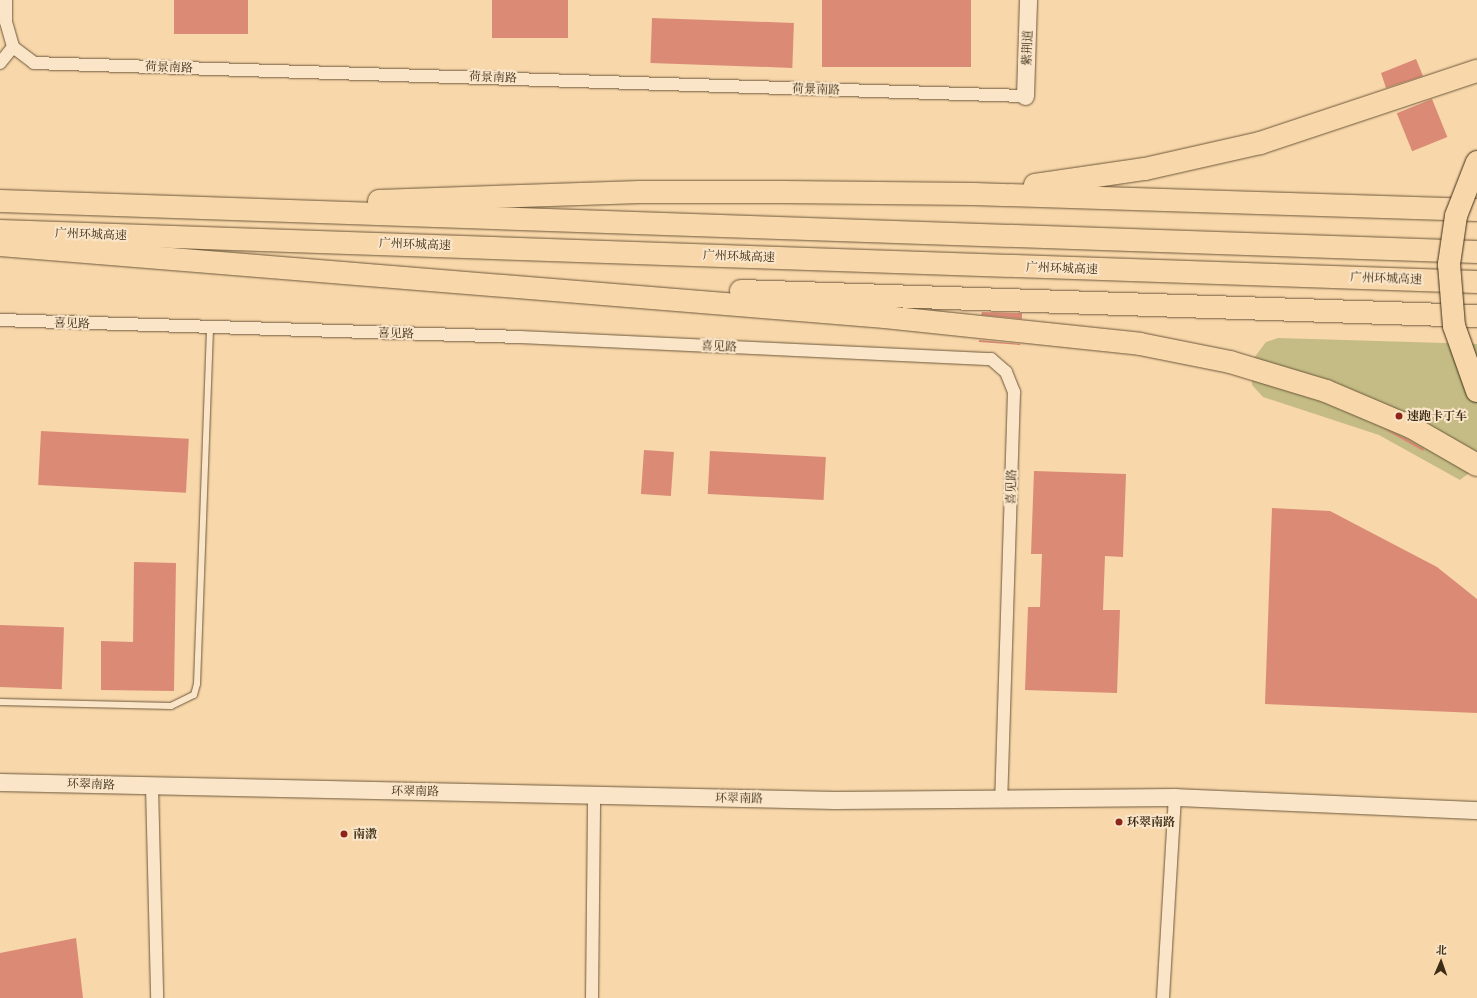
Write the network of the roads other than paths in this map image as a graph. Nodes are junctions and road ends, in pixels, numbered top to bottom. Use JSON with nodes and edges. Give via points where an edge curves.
{"nodes":[{"id":1,"x":6,"y":0,"type":"edge"},
{"id":2,"x":1028,"y":0,"type":"edge"},
{"id":3,"x":13,"y":47,"type":"junction"},
{"id":4,"x":0,"y":63,"type":"edge"},
{"id":5,"x":1477,"y":71,"type":"edge"},
{"id":6,"x":1025,"y":96,"type":"joint"},
{"id":7,"x":1477,"y":162,"type":"edge"},
{"id":8,"x":904,"y":194,"type":"junction"},
{"id":9,"x":0,"y":201,"type":"edge"},
{"id":10,"x":1477,"y":210,"type":"edge"},
{"id":11,"x":0,"y":231,"type":"edge"},
{"id":12,"x":0,"y":245,"type":"edge"},
{"id":13,"x":1477,"y":252,"type":"edge"},
{"id":14,"x":424,"y":280,"type":"junction"},
{"id":15,"x":1477,"y":282,"type":"edge"},
{"id":16,"x":1477,"y":316,"type":"edge"},
{"id":17,"x":0,"y":320,"type":"edge"},
{"id":18,"x":210,"y":327,"type":"junction"},
{"id":19,"x":1477,"y":391,"type":"edge"},
{"id":20,"x":1477,"y":465,"type":"edge"},
{"id":21,"x":0,"y":702,"type":"edge"},
{"id":22,"x":0,"y":782,"type":"edge"},
{"id":23,"x":152,"y":786,"type":"junction"},
{"id":24,"x":594,"y":795,"type":"junction"},
{"id":25,"x":1174,"y":797,"type":"junction"},
{"id":26,"x":1001,"y":798,"type":"junction"},
{"id":27,"x":1477,"y":810,"type":"edge"},
{"id":28,"x":157,"y":998,"type":"edge"},
{"id":29,"x":592,"y":998,"type":"edge"},
{"id":30,"x":1163,"y":998,"type":"edge"}],
"edges":[{"from":1,"to":3,"type":"street","via":[[6,22]]},
{"from":2,"to":6,"type":"street","name":"紫荆道"},
{"from":3,"to":4,"type":"street"},
{"from":3,"to":6,"type":"street","name":"荷景南路","via":[[34,63]]},
{"from":5,"to":8,"type":"highway","via":[[1303,131],[1184,162],[1018,187]]},
{"from":7,"to":19,"type":"highway","bridge":true,"via":[[1456,216],[1449,264],[1454,326]]},
{"from":8,"to":9,"type":"highway","via":[[640,192],[228,204]]},
{"from":8,"to":10,"type":"highway"},
{"from":9,"to":13,"type":"highway"},
{"from":11,"to":15,"type":"highway","name":"广州环城高速"},
{"from":12,"to":14,"type":"highway"},
{"from":14,"to":16,"type":"highway"},
{"from":14,"to":20,"type":"highway","via":[[1018,329],[1170,349],[1260,370],[1355,402],[1411,426]]},
{"from":17,"to":18,"type":"street","name":"喜见路"},
{"from":18,"to":21,"type":"lane","via":[[197,684],[194,695],[171,706]]},
{"from":18,"to":26,"type":"street","name":"喜见路","via":[[520,337],[991,359],[1006,372],[1014,392]]},
{"from":22,"to":23,"type":"street","name":"环翠南路"},
{"from":23,"to":24,"type":"street","name":"环翠南路"},
{"from":23,"to":28,"type":"street"},
{"from":24,"to":26,"type":"street","name":"环翠南路","via":[[835,800]]},
{"from":24,"to":29,"type":"street"},
{"from":25,"to":26,"type":"street","name":"环翠南路"},
{"from":25,"to":27,"type":"street","name":"环翠南路"},
{"from":25,"to":30,"type":"street"}]}
